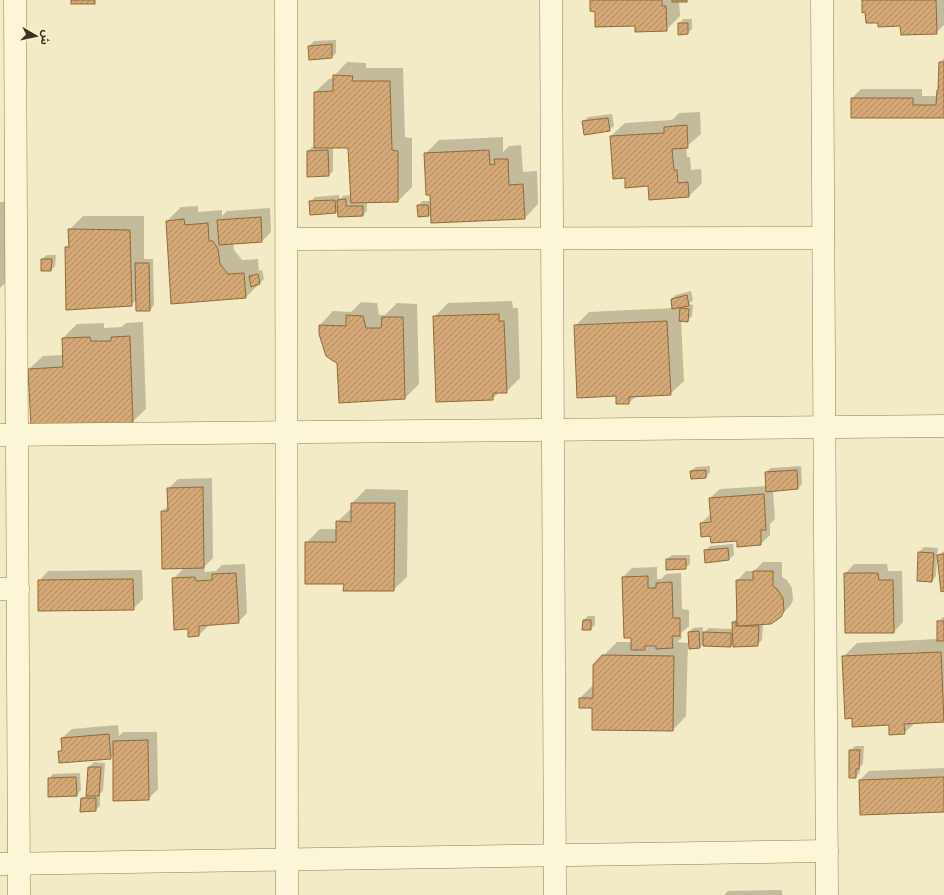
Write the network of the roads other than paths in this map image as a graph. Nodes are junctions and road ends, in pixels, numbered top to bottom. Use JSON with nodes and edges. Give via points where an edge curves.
{"nodes":[{"id":1,"x":15,"y":0,"type":"edge"},
{"id":2,"x":286,"y":0,"type":"edge"},
{"id":3,"x":551,"y":0,"type":"edge"},
{"id":4,"x":822,"y":0,"type":"edge"},
{"id":5,"x":823,"y":238,"type":"junction"},
{"id":6,"x":287,"y":239,"type":"junction"},
{"id":7,"x":552,"y":239,"type":"junction"},
{"id":8,"x":944,"y":426,"type":"edge"},
{"id":9,"x":824,"y":427,"type":"junction"},
{"id":10,"x":553,"y":430,"type":"junction"},
{"id":11,"x":286,"y":433,"type":"junction"},
{"id":12,"x":8,"y":435,"type":"edge"},
{"id":13,"x":9,"y":589,"type":"edge"},
{"id":14,"x":827,"y":851,"type":"junction"},
{"id":15,"x":555,"y":856,"type":"junction"},
{"id":16,"x":287,"y":859,"type":"junction"},
{"id":17,"x":10,"y":864,"type":"edge"},
{"id":18,"x":19,"y":895,"type":"edge"},
{"id":19,"x":287,"y":895,"type":"edge"},
{"id":20,"x":555,"y":895,"type":"edge"},
{"id":21,"x":827,"y":895,"type":"edge"}],
"edges":[{"from":1,"to":12,"type":"street"},
{"from":2,"to":6,"type":"street"},
{"from":3,"to":7,"type":"street"},
{"from":4,"to":5,"type":"street"},
{"from":5,"to":7,"type":"street"},
{"from":5,"to":9,"type":"street"},
{"from":6,"to":7,"type":"street"},
{"from":6,"to":11,"type":"street"},
{"from":7,"to":10,"type":"street"},
{"from":8,"to":9,"type":"street"},
{"from":9,"to":10,"type":"street"},
{"from":9,"to":14,"type":"street"},
{"from":10,"to":11,"type":"street"},
{"from":10,"to":15,"type":"street"},
{"from":11,"to":12,"type":"street"},
{"from":11,"to":16,"type":"street"},
{"from":12,"to":13,"type":"street"},
{"from":13,"to":17,"type":"street"},
{"from":14,"to":15,"type":"street"},
{"from":14,"to":21,"type":"street"},
{"from":15,"to":16,"type":"street"},
{"from":15,"to":20,"type":"street"},
{"from":16,"to":17,"type":"street"},
{"from":16,"to":19,"type":"street"},
{"from":17,"to":18,"type":"street"}]}
